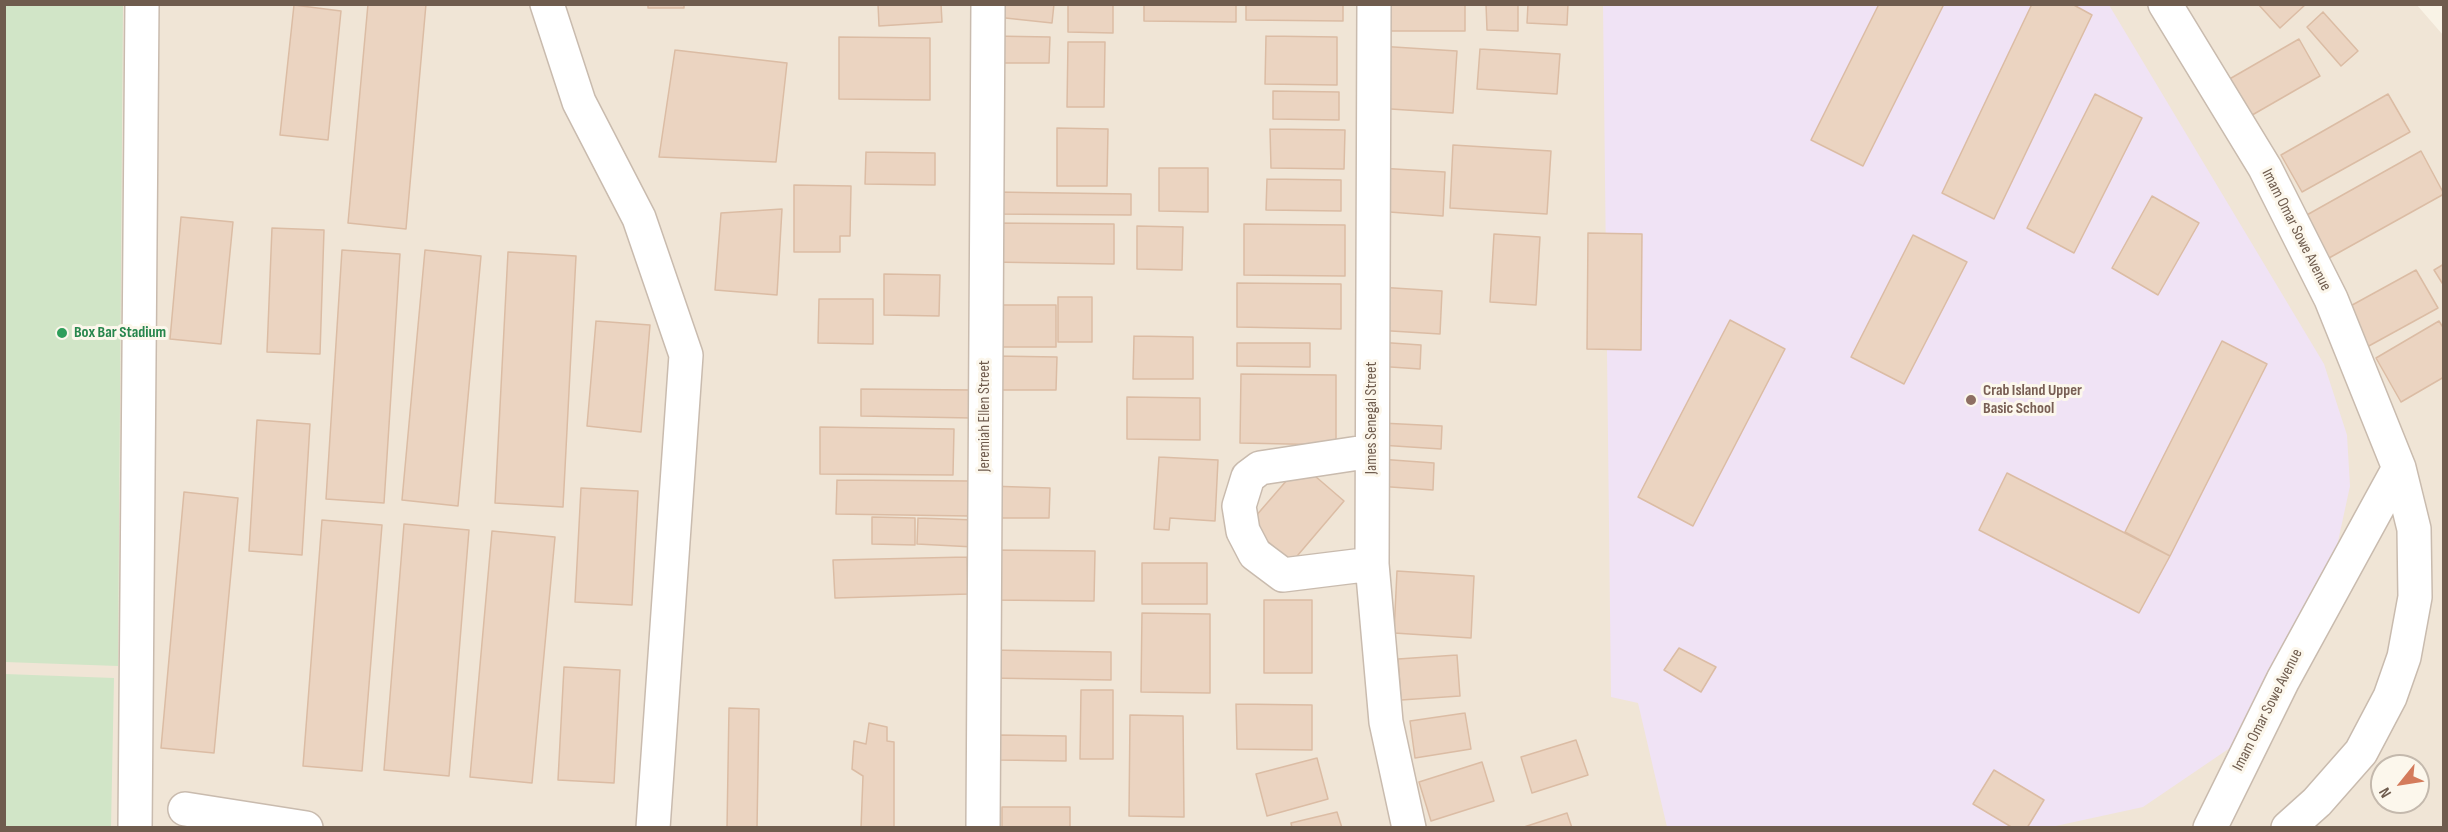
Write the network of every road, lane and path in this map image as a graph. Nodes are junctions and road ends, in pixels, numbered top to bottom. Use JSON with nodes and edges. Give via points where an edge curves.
{"nodes":[{"id":1,"x":142,"y":4,"type":"edge"},
{"id":2,"x":547,"y":4,"type":"edge"},
{"id":3,"x":988,"y":4,"type":"edge"},
{"id":4,"x":1374,"y":4,"type":"edge"},
{"id":5,"x":2165,"y":4,"type":"edge"},
{"id":6,"x":1372,"y":451,"type":"junction"},
{"id":7,"x":2399,"y":468,"type":"junction"},
{"id":8,"x":1372,"y":564,"type":"junction"},
{"id":9,"x":185,"y":809,"type":"dead end"},
{"id":10,"x":135,"y":828,"type":"edge"},
{"id":11,"x":306,"y":828,"type":"edge"},
{"id":12,"x":653,"y":828,"type":"edge"},
{"id":13,"x":983,"y":828,"type":"edge"},
{"id":14,"x":1409,"y":828,"type":"edge"},
{"id":15,"x":2210,"y":828,"type":"edge"},
{"id":16,"x":2288,"y":828,"type":"edge"}],
"edges":[{"from":1,"to":10,"type":"street"},
{"from":2,"to":12,"type":"street","via":[[579,102],[639,218],[686,355]]},
{"from":3,"to":13,"type":"street","name":"Jeremiah Ellen Street"},
{"from":4,"to":6,"type":"street","name":"James Senegal Street"},
{"from":5,"to":7,"type":"street","name":"Imam Omar Sowe Avenue","via":[[2265,168],[2331,299]]},
{"from":6,"to":8,"type":"street","name":"James Senegal Street"},
{"from":6,"to":8,"type":"street","via":[[1260,468],[1248,477],[1239,506],[1244,531],[1255,554],[1283,575]]},
{"from":7,"to":15,"type":"street","name":"Imam Omar Sowe Avenue","via":[[2283,680]]},
{"from":7,"to":16,"type":"street","name":"Imam Omar Sowe Avenue","via":[[2414,529],[2415,597],[2404,657],[2390,697],[2361,752]]},
{"from":8,"to":14,"type":"street","name":"James Senegal Street","via":[[1386,722]]},
{"from":9,"to":11,"type":"street"}]}
